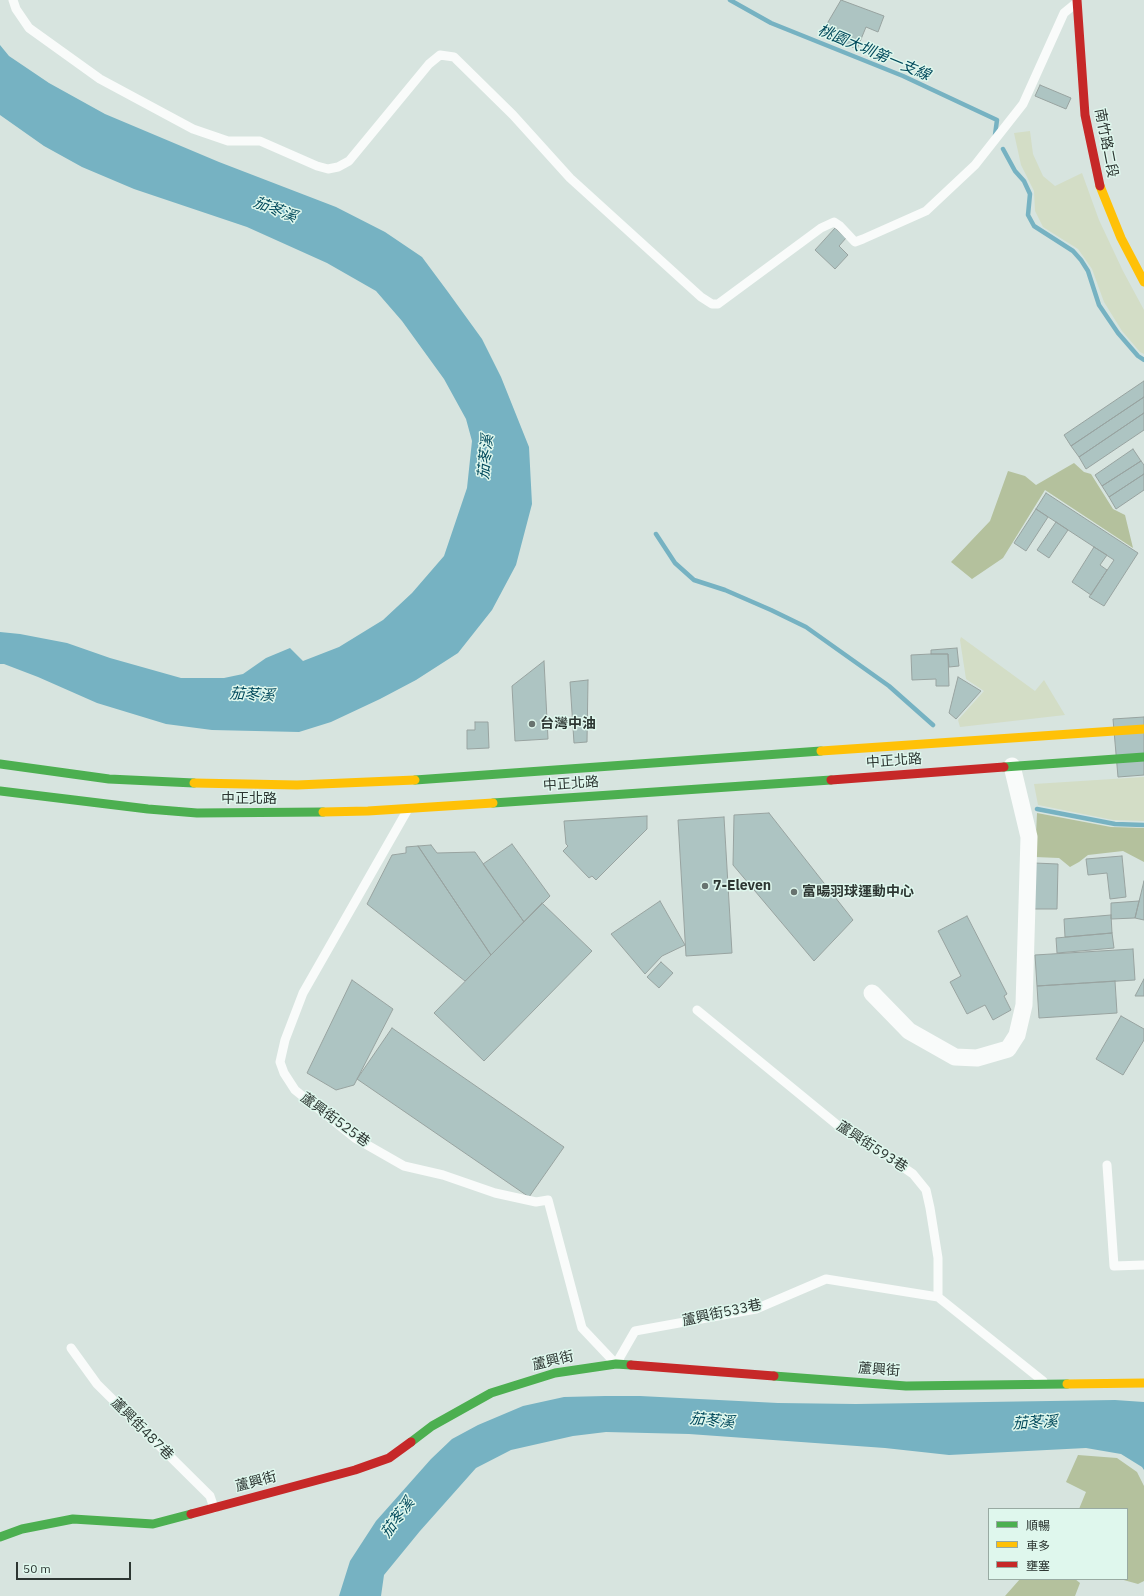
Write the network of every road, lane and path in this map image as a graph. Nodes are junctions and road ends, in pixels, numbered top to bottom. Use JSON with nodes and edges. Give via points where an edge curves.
{"nodes":[{"id":1,"x":13,"y":0,"type":"edge"},
{"id":2,"x":1076,"y":2,"type":"edge"},
{"id":3,"x":1144,"y":282,"type":"edge"},
{"id":4,"x":1144,"y":729,"type":"edge"},
{"id":5,"x":1144,"y":757,"type":"edge"},
{"id":6,"x":0,"y":764,"type":"edge"},
{"id":7,"x":1012,"y":766,"type":"junction"},
{"id":8,"x":0,"y":791,"type":"edge"},
{"id":9,"x":408,"y":809,"type":"junction"},
{"id":10,"x":872,"y":993,"type":"dead end"},
{"id":11,"x":697,"y":1010,"type":"dead end"},
{"id":12,"x":1107,"y":1165,"type":"dead end"},
{"id":13,"x":1144,"y":1265,"type":"edge"},
{"id":14,"x":938,"y":1297,"type":"junction"},
{"id":15,"x":70,"y":1348,"type":"dead end"},
{"id":16,"x":616,"y":1364,"type":"junction"},
{"id":17,"x":1144,"y":1383,"type":"edge"},
{"id":18,"x":1047,"y":1384,"type":"junction"},
{"id":19,"x":214,"y":1508,"type":"junction"},
{"id":20,"x":0,"y":1537,"type":"edge"}],
"edges":[{"from":1,"to":2,"type":"lane","via":[[29,28],[100,79],[192,129],[228,141],[260,141],[317,166],[328,168],[338,167],[349,160],[429,64],[440,55],[454,57],[570,178],[701,298],[712,304],[718,304],[821,228],[834,222],[855,242],[926,211],[975,165],[1023,104],[1064,13]]},
{"from":2,"to":3,"type":"street","name":"南竹路二段","via":[[1086,115],[1098,180],[1121,238]]},
{"from":4,"to":6,"type":"street","name":"中正北路","via":[[366,783],[164,783],[109,779]]},
{"from":5,"to":7,"type":"street","name":"中正北路"},
{"from":7,"to":9,"type":"street","name":"中正北路"},
{"from":7,"to":10,"type":"street","via":[[1030,837],[1024,1005],[1017,1036],[1008,1049],[977,1058],[955,1057],[909,1031]]},
{"from":8,"to":9,"type":"street","name":"中正北路","via":[[197,813]]},
{"from":9,"to":16,"type":"lane","name":"蘆興街525巷","via":[[303,993],[285,1040],[280,1062],[284,1074],[294,1090],[355,1138],[404,1166],[443,1175],[495,1194],[536,1202],[548,1200],[582,1328]]},
{"from":11,"to":14,"type":"lane","name":"蘆興街593巷","via":[[840,1128],[913,1174],[926,1190],[929,1202],[938,1258]]},
{"from":12,"to":13,"type":"lane","via":[[1114,1266]]},
{"from":14,"to":16,"type":"lane","name":"蘆興街533巷","via":[[826,1279],[756,1309],[635,1331]]},
{"from":14,"to":18,"type":"lane"},
{"from":15,"to":19,"type":"lane","name":"蘆興街487巷","via":[[97,1384],[210,1496]]},
{"from":16,"to":18,"type":"street","name":"蘆興街","via":[[906,1386]]},
{"from":16,"to":19,"type":"street","name":"蘆興街","via":[[555,1373],[491,1393],[432,1426],[389,1458],[355,1470]]},
{"from":17,"to":18,"type":"street","name":"蘆興街"},
{"from":19,"to":20,"type":"street","name":"蘆興街","via":[[153,1524],[73,1519],[22,1529]]}]}
